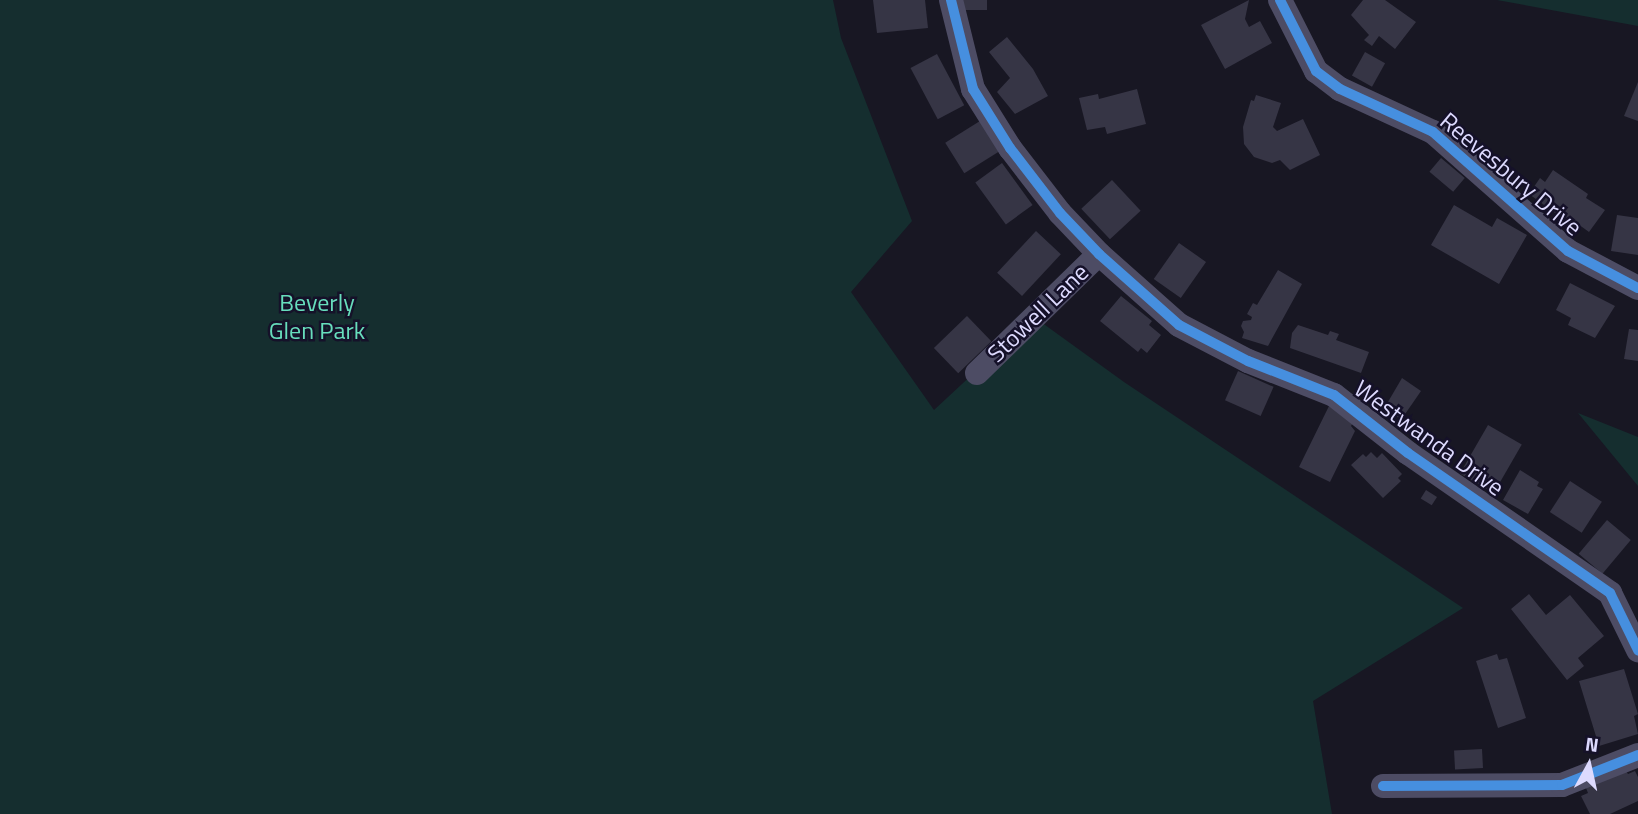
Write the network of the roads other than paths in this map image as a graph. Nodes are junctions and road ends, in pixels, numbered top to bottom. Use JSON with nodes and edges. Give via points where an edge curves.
{"nodes":[{"id":1,"x":951,"y":0,"type":"edge"},
{"id":2,"x":1280,"y":0,"type":"edge"},
{"id":3,"x":1099,"y":254,"type":"junction"},
{"id":4,"x":1638,"y":288,"type":"edge"},
{"id":5,"x":977,"y":373,"type":"dead end"},
{"id":6,"x":1638,"y":650,"type":"edge"},
{"id":7,"x":1638,"y":755,"type":"edge"},
{"id":8,"x":1383,"y":786,"type":"dead end"}],
"edges":[{"from":1,"to":3,"type":"street","name":"Westwanda Drive","via":[[973,89],[1010,148],[1060,213]]},
{"from":2,"to":4,"type":"street","name":"Reevesbury Drive","via":[[1316,71],[1340,89],[1433,132],[1568,251]]},
{"from":3,"to":5,"type":"street","name":"Stowell Lane"},
{"from":3,"to":6,"type":"street","name":"Westwanda Drive","via":[[1179,326],[1248,361],[1334,395],[1408,453],[1610,593]]},
{"from":7,"to":8,"type":"street","via":[[1562,785]]}]}
